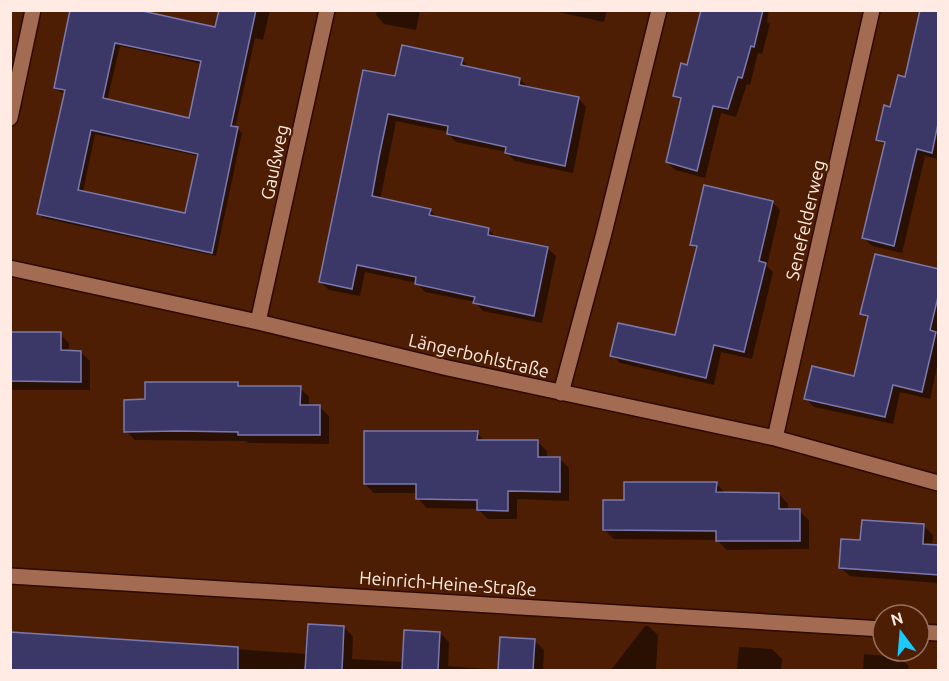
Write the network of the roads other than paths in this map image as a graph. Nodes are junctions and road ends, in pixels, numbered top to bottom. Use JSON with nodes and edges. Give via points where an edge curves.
{"nodes":[{"id":1,"x":33,"y":10,"type":"edge"},
{"id":2,"x":327,"y":10,"type":"edge"},
{"id":3,"x":659,"y":10,"type":"edge"},
{"id":4,"x":872,"y":10,"type":"edge"},
{"id":5,"x":10,"y":118,"type":"edge"},
{"id":6,"x":10,"y":268,"type":"edge"},
{"id":7,"x":258,"y":322,"type":"junction"},
{"id":8,"x":561,"y":393,"type":"junction"},
{"id":9,"x":775,"y":438,"type":"junction"},
{"id":10,"x":939,"y":483,"type":"edge"},
{"id":11,"x":10,"y":576,"type":"edge"},
{"id":12,"x":871,"y":629,"type":"edge"}],
"edges":[{"from":1,"to":5,"type":"street"},
{"from":2,"to":7,"type":"street","name":"Gaußweg"},
{"from":3,"to":8,"type":"street"},
{"from":4,"to":9,"type":"street","name":"Senefelderweg"},
{"from":6,"to":7,"type":"street","name":"Längerbohlstraße"},
{"from":7,"to":8,"type":"street","name":"Längerbohlstraße"},
{"from":8,"to":9,"type":"street","name":"Längerbohlstraße"},
{"from":9,"to":10,"type":"street","name":"Längerbohlstraße"},
{"from":11,"to":12,"type":"street","name":"Heinrich-Heine-Straße"}]}
